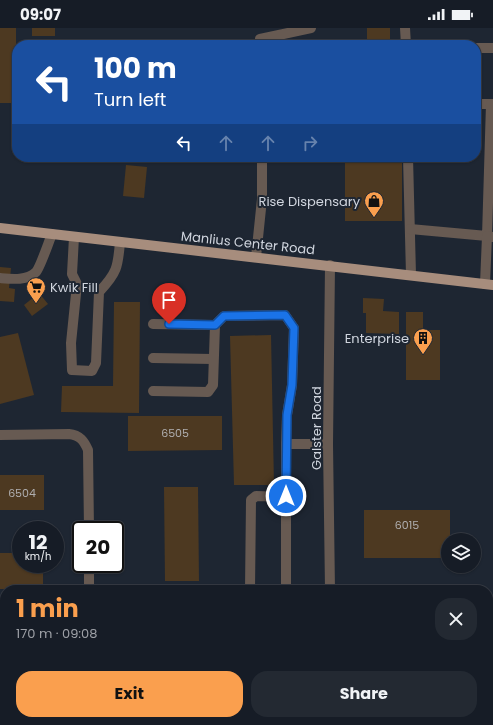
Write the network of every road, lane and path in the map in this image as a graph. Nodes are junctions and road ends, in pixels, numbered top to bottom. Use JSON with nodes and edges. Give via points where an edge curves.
{"nodes":[{"id":1,"x":310,"y":28,"type":"edge"},
{"id":2,"x":405,"y":28,"type":"edge"},
{"id":3,"x":260,"y":40,"type":"edge"},
{"id":4,"x":406,"y":40,"type":"edge"},
{"id":5,"x":481,"y":48,"type":"edge"},
{"id":6,"x":493,"y":48,"type":"edge"},
{"id":7,"x":481,"y":104,"type":"edge"},
{"id":8,"x":492,"y":104,"type":"edge"},
{"id":9,"x":262,"y":162,"type":"edge"},
{"id":10,"x":408,"y":162,"type":"edge"},
{"id":11,"x":0,"y":228,"type":"edge"},
{"id":12,"x":410,"y":229,"type":"junction"},
{"id":13,"x":52,"y":234,"type":"junction"},
{"id":14,"x":490,"y":236,"type":"edge"},
{"id":15,"x":74,"y":237,"type":"junction"},
{"id":16,"x":120,"y":242,"type":"junction"},
{"id":17,"x":256,"y":257,"type":"junction"},
{"id":18,"x":330,"y":266,"type":"junction"},
{"id":19,"x":411,"y":275,"type":"junction"},
{"id":20,"x":0,"y":278,"type":"edge"},
{"id":21,"x":489,"y":285,"type":"edge"},
{"id":22,"x":153,"y":324,"type":"dead end"},
{"id":23,"x":215,"y":325,"type":"junction"},
{"id":24,"x":153,"y":358,"type":"dead end"},
{"id":25,"x":213,"y":358,"type":"junction"},
{"id":26,"x":152,"y":391,"type":"dead end"},
{"id":27,"x":0,"y":435,"type":"edge"},
{"id":28,"x":286,"y":444,"type":"junction"},
{"id":29,"x":328,"y":444,"type":"junction"},
{"id":30,"x":286,"y":496,"type":"junction"},
{"id":31,"x":89,"y":521,"type":"edge"},
{"id":32,"x":89,"y":573,"type":"edge"},
{"id":33,"x":89,"y":585,"type":"edge"},
{"id":34,"x":250,"y":585,"type":"edge"},
{"id":35,"x":286,"y":585,"type":"edge"},
{"id":36,"x":330,"y":585,"type":"edge"}],
"edges":[{"from":1,"to":3,"type":"street"},
{"from":2,"to":4,"type":"street"},
{"from":5,"to":6,"type":"street"},
{"from":7,"to":8,"type":"street"},
{"from":8,"to":14,"type":"street"},
{"from":9,"to":17,"type":"street","via":[[262,199]]},
{"from":10,"to":12,"type":"street"},
{"from":11,"to":13,"type":"main road","name":"Manlius Center Road"},
{"from":12,"to":14,"type":"street"},
{"from":12,"to":19,"type":"street"},
{"from":13,"to":15,"type":"main road","name":"Manlius Center Road"},
{"from":13,"to":20,"type":"street","via":[[36,272],[16,280]]},
{"from":14,"to":21,"type":"street"},
{"from":15,"to":16,"type":"main road","name":"Manlius Center Road"},
{"from":15,"to":16,"type":"street","via":[[72,274],[77,284],[71,343],[72,370],[92,371],[96,362],[99,292],[110,280],[118,264]]},
{"from":16,"to":17,"type":"main road","name":"Manlius Center Road"},
{"from":17,"to":18,"type":"main road","name":"Manlius Center Road"},
{"from":18,"to":19,"type":"main road","name":"Manlius Center Road"},
{"from":18,"to":29,"type":"street","name":"Galster Road"},
{"from":19,"to":21,"type":"main road","name":"Manlius Center Road"},
{"from":22,"to":23,"type":"street"},
{"from":23,"to":25,"type":"street"},
{"from":23,"to":28,"type":"street","via":[[224,316],[285,315],[294,328]]},
{"from":24,"to":25,"type":"street"},
{"from":25,"to":26,"type":"street","via":[[213,385],[208,392]]},
{"from":27,"to":31,"type":"street","via":[[75,434],[81,438],[88,450]]},
{"from":28,"to":29,"type":"street"},
{"from":28,"to":30,"type":"street"},
{"from":29,"to":36,"type":"street","name":"Galster Road"},
{"from":30,"to":34,"type":"street","via":[[256,496],[251,500]]},
{"from":30,"to":35,"type":"street"},
{"from":32,"to":33,"type":"street"}]}
